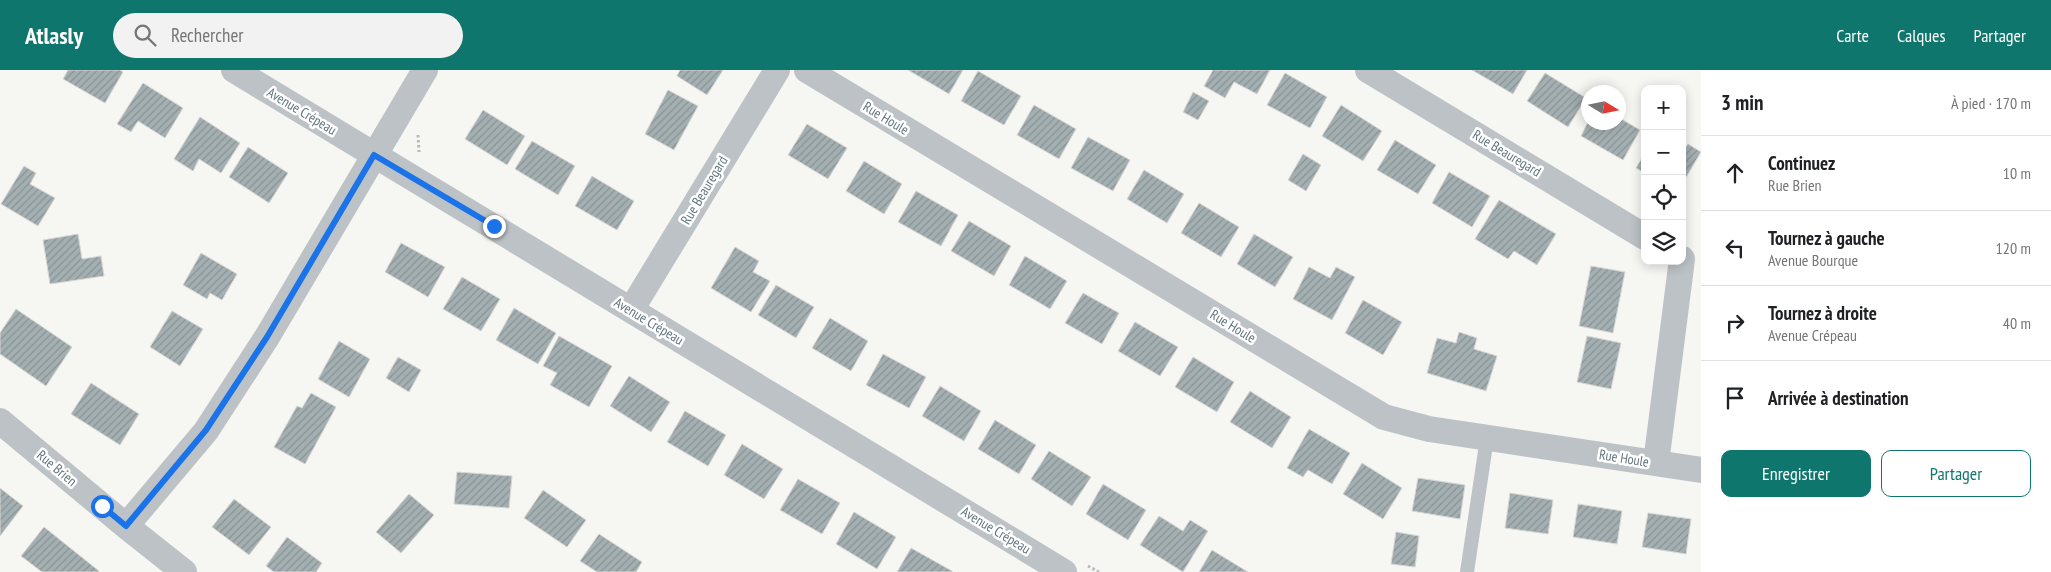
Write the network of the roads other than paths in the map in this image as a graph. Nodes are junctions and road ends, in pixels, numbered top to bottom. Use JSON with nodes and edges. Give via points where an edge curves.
{"nodes":[{"id":1,"x":234,"y":70,"type":"edge"},
{"id":2,"x":425,"y":70,"type":"edge"},
{"id":3,"x":778,"y":70,"type":"edge"},
{"id":4,"x":806,"y":70,"type":"edge"},
{"id":5,"x":1368,"y":70,"type":"edge"},
{"id":6,"x":374,"y":155,"type":"junction"},
{"id":7,"x":1641,"y":234,"type":"edge"},
{"id":8,"x":1681,"y":265,"type":"edge"},
{"id":9,"x":631,"y":310,"type":"junction"},
{"id":10,"x":0,"y":421,"type":"edge"},
{"id":11,"x":1487,"y":438,"type":"junction"},
{"id":12,"x":1656,"y":463,"type":"junction"},
{"id":13,"x":1701,"y":470,"type":"edge"},
{"id":14,"x":126,"y":526,"type":"junction"},
{"id":15,"x":184,"y":572,"type":"edge"},
{"id":16,"x":1064,"y":572,"type":"edge"},
{"id":17,"x":1467,"y":572,"type":"edge"}],
"edges":[{"from":1,"to":6,"type":"street","name":"Avenue Crépeau"},
{"from":2,"to":6,"type":"street"},
{"from":3,"to":9,"type":"street","name":"Rue Beauregard"},
{"from":4,"to":11,"type":"street","name":"Rue Houle","via":[[1384,416],[1429,429]]},
{"from":5,"to":7,"type":"street","name":"Rue Beauregard"},
{"from":6,"to":9,"type":"street","name":"Avenue Crépeau"},
{"from":6,"to":14,"type":"street","via":[[267,337],[206,430]]},
{"from":8,"to":12,"type":"street"},
{"from":9,"to":16,"type":"street","name":"Avenue Crépeau"},
{"from":10,"to":14,"type":"street","name":"Rue Brien"},
{"from":11,"to":12,"type":"street","name":"Rue Houle"},
{"from":11,"to":17,"type":"lane"},
{"from":12,"to":13,"type":"street","name":"Rue Houle"},
{"from":14,"to":15,"type":"street","name":"Rue Brien"}]}
